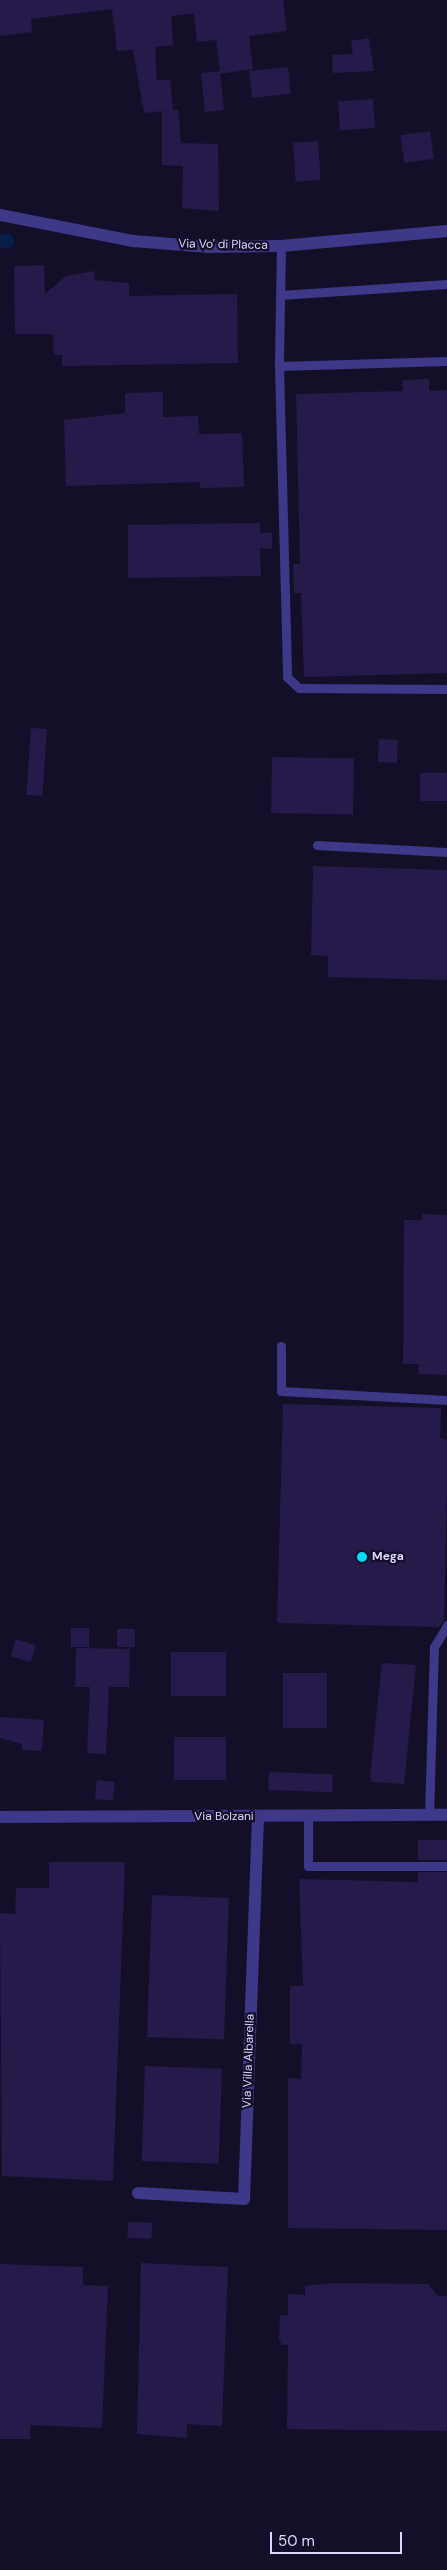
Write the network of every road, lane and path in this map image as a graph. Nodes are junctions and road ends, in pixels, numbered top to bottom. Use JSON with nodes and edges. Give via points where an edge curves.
{"nodes":[{"id":1,"x":0,"y":215,"type":"edge"},
{"id":2,"x":447,"y":231,"type":"edge"},
{"id":3,"x":281,"y":246,"type":"junction"},
{"id":4,"x":447,"y":284,"type":"edge"},
{"id":5,"x":280,"y":295,"type":"junction"},
{"id":6,"x":447,"y":361,"type":"edge"},
{"id":7,"x":279,"y":366,"type":"junction"},
{"id":8,"x":447,"y":689,"type":"edge"},
{"id":9,"x":317,"y":845,"type":"dead end"},
{"id":10,"x":447,"y":852,"type":"edge"},
{"id":11,"x":281,"y":1346,"type":"dead end"},
{"id":12,"x":447,"y":1400,"type":"edge"},
{"id":13,"x":447,"y":1625,"type":"edge"},
{"id":14,"x":430,"y":1815,"type":"junction"},
{"id":15,"x":447,"y":1815,"type":"edge"},
{"id":16,"x":0,"y":1816,"type":"edge"},
{"id":17,"x":258,"y":1817,"type":"junction"},
{"id":18,"x":308,"y":1817,"type":"junction"},
{"id":19,"x":447,"y":1866,"type":"edge"},
{"id":20,"x":138,"y":2193,"type":"dead end"}],
"edges":[{"from":1,"to":3,"type":"street","name":"Via Vo' di Placca","via":[[133,241],[209,247]]},
{"from":2,"to":3,"type":"street","name":"Via Vo' di Placca"},
{"from":3,"to":5,"type":"lane"},
{"from":4,"to":5,"type":"lane"},
{"from":5,"to":7,"type":"lane"},
{"from":6,"to":7,"type":"lane"},
{"from":7,"to":8,"type":"lane","via":[[287,676],[299,688]]},
{"from":9,"to":10,"type":"lane"},
{"from":11,"to":12,"type":"lane","via":[[281,1391]]},
{"from":13,"to":14,"type":"lane","via":[[434,1647]]},
{"from":14,"to":15,"type":"street","name":"Via Bolzani"},
{"from":14,"to":18,"type":"street","name":"Via Bolzani"},
{"from":16,"to":17,"type":"street","name":"Via Bolzani"},
{"from":17,"to":18,"type":"street","name":"Via Bolzani"},
{"from":17,"to":20,"type":"street","name":"Via Villa Albarella","via":[[244,2199]]},
{"from":18,"to":19,"type":"lane","via":[[308,1866]]}]}
